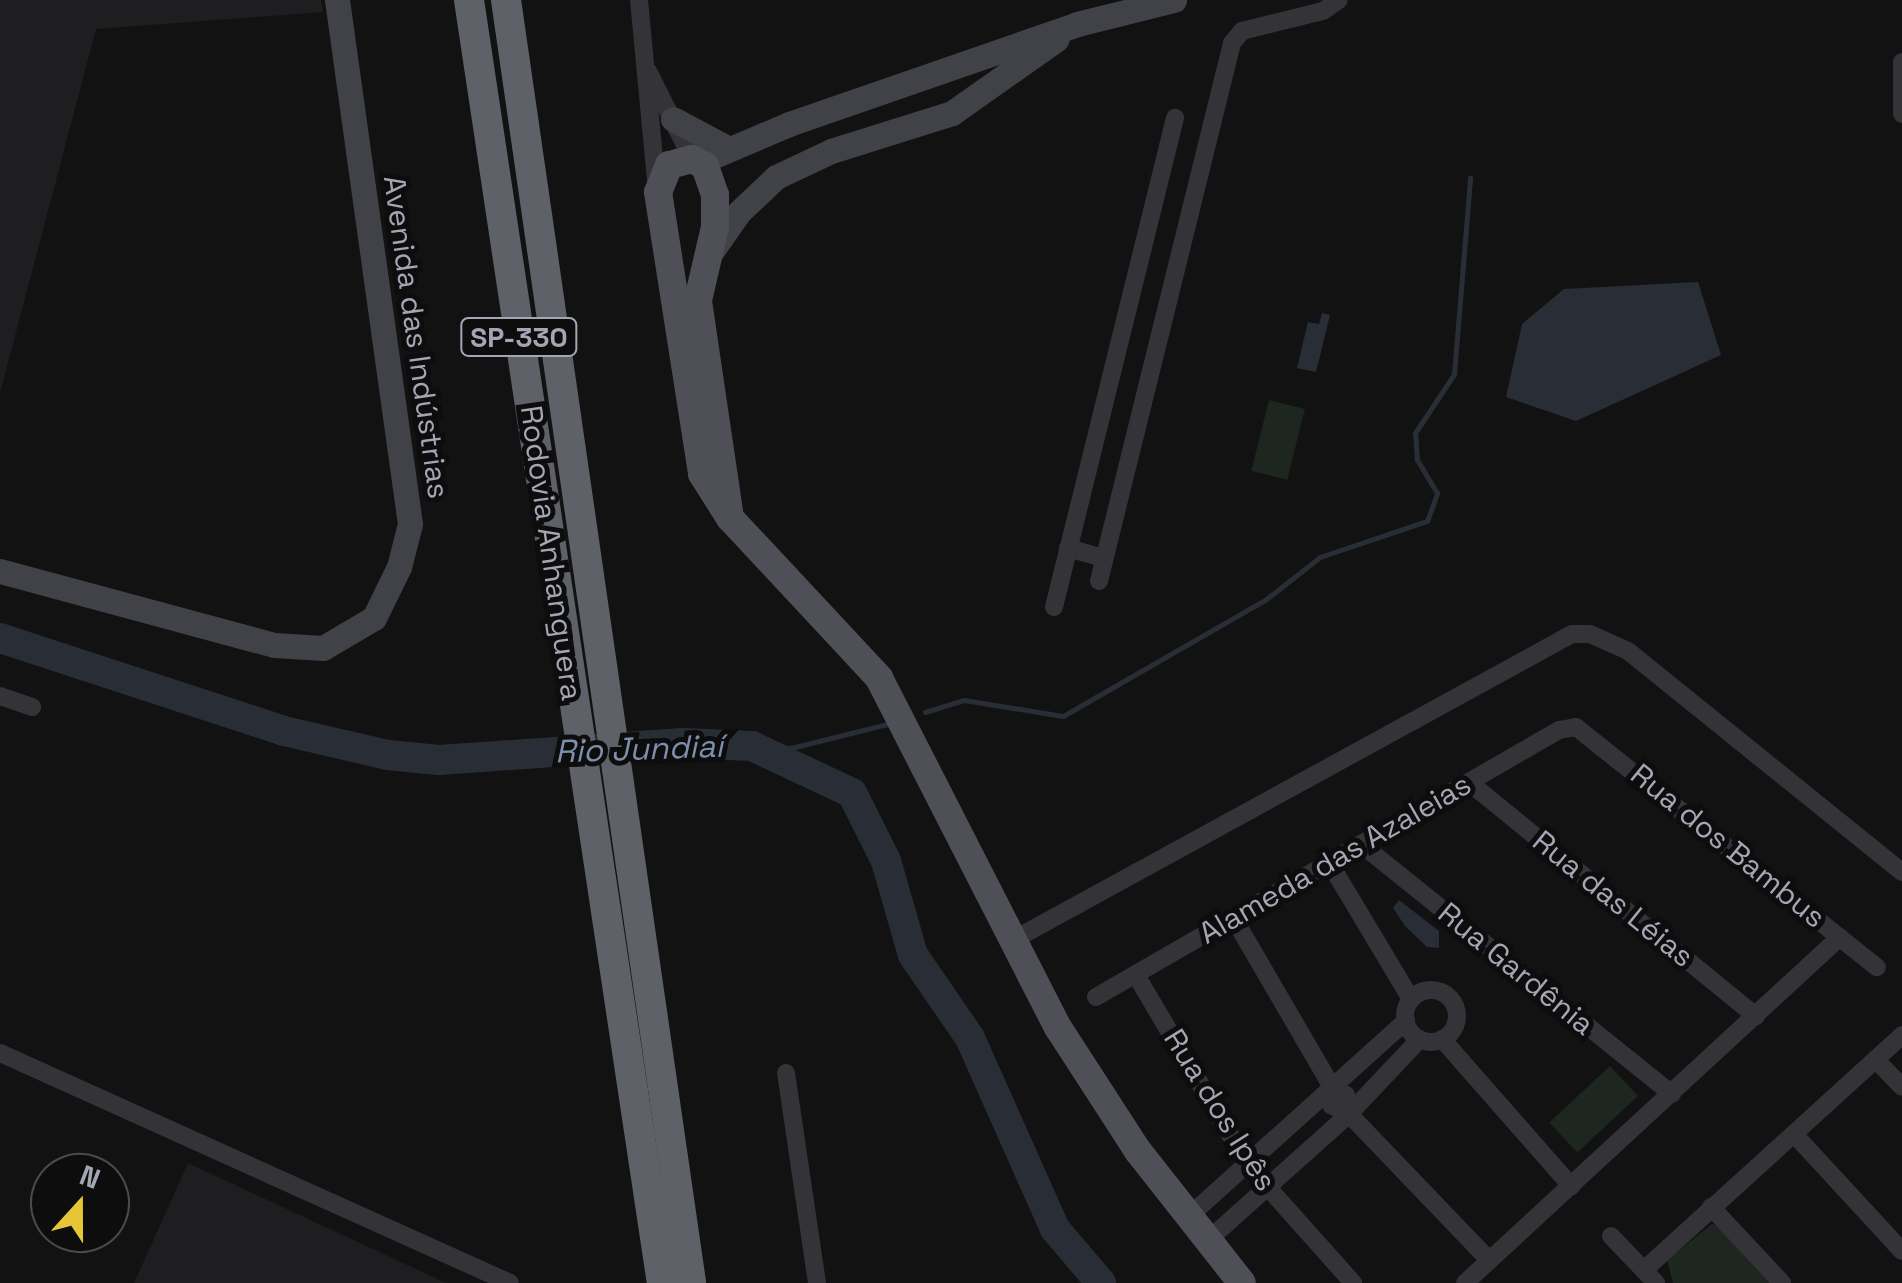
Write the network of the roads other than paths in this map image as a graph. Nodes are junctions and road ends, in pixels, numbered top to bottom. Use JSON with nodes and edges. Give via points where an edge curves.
{"nodes":[{"id":1,"x":337,"y":0,"type":"edge"},
{"id":2,"x":469,"y":0,"type":"edge"},
{"id":3,"x":506,"y":0,"type":"edge"},
{"id":4,"x":639,"y":0,"type":"edge"},
{"id":5,"x":1174,"y":0,"type":"edge"},
{"id":6,"x":1339,"y":0,"type":"edge"},
{"id":7,"x":1302,"y":9,"type":"edge"},
{"id":8,"x":1077,"y":24,"type":"junction"},
{"id":9,"x":644,"y":61,"type":"junction"},
{"id":10,"x":1902,"y":62,"type":"edge"},
{"id":11,"x":942,"y":70,"type":"junction"},
{"id":12,"x":952,"y":112,"type":"junction"},
{"id":13,"x":1902,"y":114,"type":"edge"},
{"id":14,"x":673,"y":120,"type":"junction"},
{"id":15,"x":1208,"y":136,"type":"junction"},
{"id":16,"x":727,"y":148,"type":"junction"},
{"id":17,"x":696,"y":161,"type":"junction"},
{"id":18,"x":658,"y":192,"type":"junction"},
{"id":19,"x":666,"y":246,"type":"junction"},
{"id":20,"x":707,"y":258,"type":"junction"},
{"id":21,"x":696,"y":364,"type":"junction"},
{"id":22,"x":1068,"y":548,"type":"junction"},
{"id":23,"x":1104,"y":558,"type":"junction"},
{"id":24,"x":0,"y":570,"type":"edge"},
{"id":25,"x":1099,"y":580,"type":"dead end"},
{"id":26,"x":1054,"y":607,"type":"dead end"},
{"id":27,"x":0,"y":696,"type":"edge"},
{"id":28,"x":32,"y":707,"type":"dead end"},
{"id":29,"x":1576,"y":727,"type":"joint"},
{"id":30,"x":1470,"y":783,"type":"junction"},
{"id":31,"x":1361,"y":844,"type":"junction"},
{"id":32,"x":1330,"y":862,"type":"junction"},
{"id":33,"x":1902,"y":872,"type":"edge"},
{"id":34,"x":1233,"y":917,"type":"junction"},
{"id":35,"x":1840,"y":937,"type":"junction"},
{"id":36,"x":1012,"y":940,"type":"junction"},
{"id":37,"x":1877,"y":967,"type":"dead end"},
{"id":38,"x":1136,"y":975,"type":"junction"},
{"id":39,"x":1096,"y":997,"type":"dead end"},
{"id":40,"x":1411,"y":999,"type":"junction"},
{"id":41,"x":1756,"y":1016,"type":"junction"},
{"id":42,"x":1406,"y":1021,"type":"junction"},
{"id":43,"x":1902,"y":1035,"type":"edge"},
{"id":44,"x":1420,"y":1039,"type":"junction"},
{"id":45,"x":1442,"y":1039,"type":"junction"},
{"id":46,"x":0,"y":1053,"type":"edge"},
{"id":47,"x":1876,"y":1060,"type":"junction"},
{"id":48,"x":786,"y":1073,"type":"dead end"},
{"id":49,"x":1902,"y":1088,"type":"edge"},
{"id":50,"x":1333,"y":1089,"type":"junction"},
{"id":51,"x":1672,"y":1094,"type":"junction"},
{"id":52,"x":1349,"y":1114,"type":"junction"},
{"id":53,"x":1794,"y":1134,"type":"junction"},
{"id":54,"x":1248,"y":1166,"type":"junction"},
{"id":55,"x":1571,"y":1186,"type":"junction"},
{"id":56,"x":1266,"y":1188,"type":"junction"},
{"id":57,"x":1712,"y":1207,"type":"junction"},
{"id":58,"x":1186,"y":1218,"type":"junction"},
{"id":59,"x":1611,"y":1236,"type":"dead end"},
{"id":60,"x":1206,"y":1242,"type":"junction"},
{"id":61,"x":1902,"y":1251,"type":"edge"},
{"id":62,"x":1489,"y":1260,"type":"junction"},
{"id":63,"x":1650,"y":1277,"type":"edge"},
{"id":64,"x":510,"y":1283,"type":"edge"},
{"id":65,"x":662,"y":1283,"type":"edge"},
{"id":66,"x":690,"y":1283,"type":"edge"},
{"id":67,"x":817,"y":1283,"type":"edge"},
{"id":68,"x":1242,"y":1283,"type":"edge"},
{"id":69,"x":1353,"y":1283,"type":"edge"},
{"id":70,"x":1465,"y":1283,"type":"edge"},
{"id":71,"x":1782,"y":1283,"type":"edge"}],
"edges":[{"from":1,"to":24,"type":"main road","name":"Avenida das Indústrias","via":[[410,524],[399,567],[374,618],[322,648],[274,645]]},
{"from":2,"to":65,"type":"highway","name":"Rodovia Anhanguera","number":"SP-330"},
{"from":3,"to":66,"type":"highway","name":"Rodovia Anhanguera","number":"SP-330"},
{"from":4,"to":9,"type":"street"},
{"from":5,"to":8,"type":"main road"},
{"from":6,"to":7,"type":"street"},
{"from":7,"to":15,"type":"street","via":[[1237,34]]},
{"from":8,"to":11,"type":"main road"},
{"from":8,"to":12,"type":"main road"},
{"from":9,"to":14,"type":"street"},
{"from":9,"to":18,"type":"street"},
{"from":10,"to":13,"type":"street"},
{"from":11,"to":12,"type":"main road","via":[[960,88]]},
{"from":11,"to":16,"type":"main road"},
{"from":12,"to":20,"type":"main road","via":[[831,151],[776,178],[740,212]]},
{"from":14,"to":16,"type":"main road"},
{"from":14,"to":17,"type":"street"},
{"from":15,"to":22,"type":"street","via":[[1173,123]]},
{"from":15,"to":23,"type":"street"},
{"from":16,"to":17,"type":"main road"},
{"from":17,"to":18,"type":"main road","via":[[670,165]]},
{"from":17,"to":20,"type":"main road","via":[[715,195]]},
{"from":18,"to":19,"type":"main road"},
{"from":19,"to":20,"type":"main road"},
{"from":19,"to":21,"type":"main road"},
{"from":20,"to":21,"type":"main road"},
{"from":21,"to":36,"type":"main road","via":[[730,518],[879,678]]},
{"from":22,"to":23,"type":"street"},
{"from":22,"to":26,"type":"street"},
{"from":23,"to":25,"type":"street"},
{"from":27,"to":28,"type":"street"},
{"from":29,"to":30,"type":"street","name":"Alameda das Azaleias","via":[[1559,730]]},
{"from":29,"to":35,"type":"street","name":"Rua dos Bambus"},
{"from":30,"to":31,"type":"street","name":"Alameda das Azaleias"},
{"from":30,"to":41,"type":"street","name":"Rua das Léias"},
{"from":31,"to":32,"type":"street","name":"Alameda das Azaleias"},
{"from":31,"to":51,"type":"street","name":"Rua Gardênia"},
{"from":32,"to":34,"type":"street","name":"Alameda das Azaleias"},
{"from":32,"to":40,"type":"street"},
{"from":33,"to":36,"type":"street","via":[[1628,651],[1590,634],[1572,634]]},
{"from":34,"to":38,"type":"street","name":"Alameda das Azaleias"},
{"from":34,"to":50,"type":"street"},
{"from":35,"to":37,"type":"street","name":"Rua dos Bambus"},
{"from":35,"to":41,"type":"street"},
{"from":36,"to":58,"type":"main road","via":[[1059,1030]]},
{"from":38,"to":39,"type":"street","name":"Alameda das Azaleias"},
{"from":38,"to":54,"type":"street","name":"Rua dos Ipês"},
{"from":40,"to":42,"type":"street"},
{"from":40,"to":45,"type":"street","via":[[1434,990],[1453,1003],[1456,1020]]},
{"from":41,"to":51,"type":"street"},
{"from":42,"to":44,"type":"street"},
{"from":42,"to":50,"type":"street"},
{"from":43,"to":47,"type":"street"},
{"from":44,"to":45,"type":"street"},
{"from":44,"to":52,"type":"street"},
{"from":45,"to":55,"type":"street"},
{"from":46,"to":64,"type":"street"},
{"from":47,"to":49,"type":"street"},
{"from":47,"to":53,"type":"street"},
{"from":48,"to":67,"type":"street"},
{"from":50,"to":52,"type":"street","via":[[1331,1105]]},
{"from":50,"to":54,"type":"street"},
{"from":51,"to":55,"type":"street"},
{"from":52,"to":56,"type":"street"},
{"from":52,"to":62,"type":"street"},
{"from":53,"to":57,"type":"street"},
{"from":53,"to":61,"type":"street"},
{"from":54,"to":56,"type":"street","name":"Rua dos Ipês"},
{"from":54,"to":58,"type":"street"},
{"from":55,"to":62,"type":"street"},
{"from":56,"to":60,"type":"street"},
{"from":56,"to":69,"type":"street","name":"Rua dos Ipês"},
{"from":57,"to":63,"type":"street"},
{"from":57,"to":71,"type":"street"},
{"from":58,"to":60,"type":"main road"},
{"from":59,"to":63,"type":"street"},
{"from":60,"to":68,"type":"main road"},
{"from":62,"to":70,"type":"street"}]}
